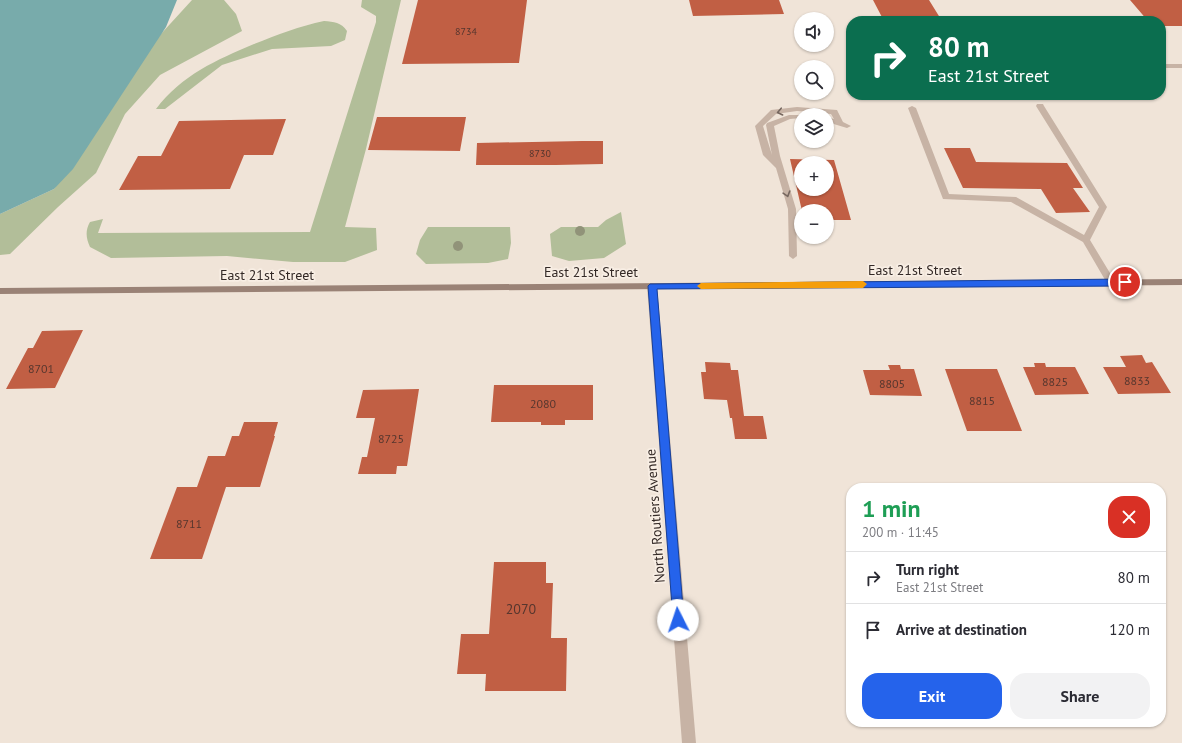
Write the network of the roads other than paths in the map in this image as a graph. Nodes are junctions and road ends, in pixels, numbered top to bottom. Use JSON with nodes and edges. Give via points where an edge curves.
{"nodes":[{"id":1,"x":1166,"y":66,"type":"edge"},
{"id":2,"x":1182,"y":66,"type":"edge"},
{"id":3,"x":1040,"y":106,"type":"dead end"},
{"id":4,"x":912,"y":108,"type":"dead end"},
{"id":5,"x":794,"y":109,"type":"edge"},
{"id":6,"x":834,"y":112,"type":"edge"},
{"id":7,"x":794,"y":117,"type":"edge"},
{"id":8,"x":834,"y":121,"type":"edge"},
{"id":9,"x":779,"y":167,"type":"junction"},
{"id":10,"x":1086,"y":240,"type":"junction"},
{"id":11,"x":793,"y":256,"type":"dead end"},
{"id":12,"x":1182,"y":282,"type":"edge"},
{"id":13,"x":1111,"y":283,"type":"junction"},
{"id":14,"x":652,"y":286,"type":"junction"},
{"id":15,"x":0,"y":291,"type":"edge"},
{"id":16,"x":689,"y":743,"type":"edge"}],
"edges":[{"from":1,"to":2,"type":"street"},
{"from":3,"to":10,"type":"street","via":[[1103,207]]},
{"from":4,"to":10,"type":"street","via":[[946,197],[1013,199]]},
{"from":5,"to":9,"type":"street","one_way":true,"via":[[774,112],[760,126],[767,155]]},
{"from":8,"to":6,"type":"street","one_way":true,"via":[[843,124]]},
{"from":7,"to":9,"type":"street","via":[[770,125]]},
{"from":9,"to":11,"type":"street","one_way":true,"via":[[792,209]]},
{"from":10,"to":13,"type":"street"},
{"from":12,"to":13,"type":"main road","name":"East 21st Street"},
{"from":13,"to":14,"type":"main road","name":"East 21st Street"},
{"from":14,"to":15,"type":"main road","name":"East 21st Street"},
{"from":14,"to":16,"type":"street","name":"North Routiers Avenue"}]}
